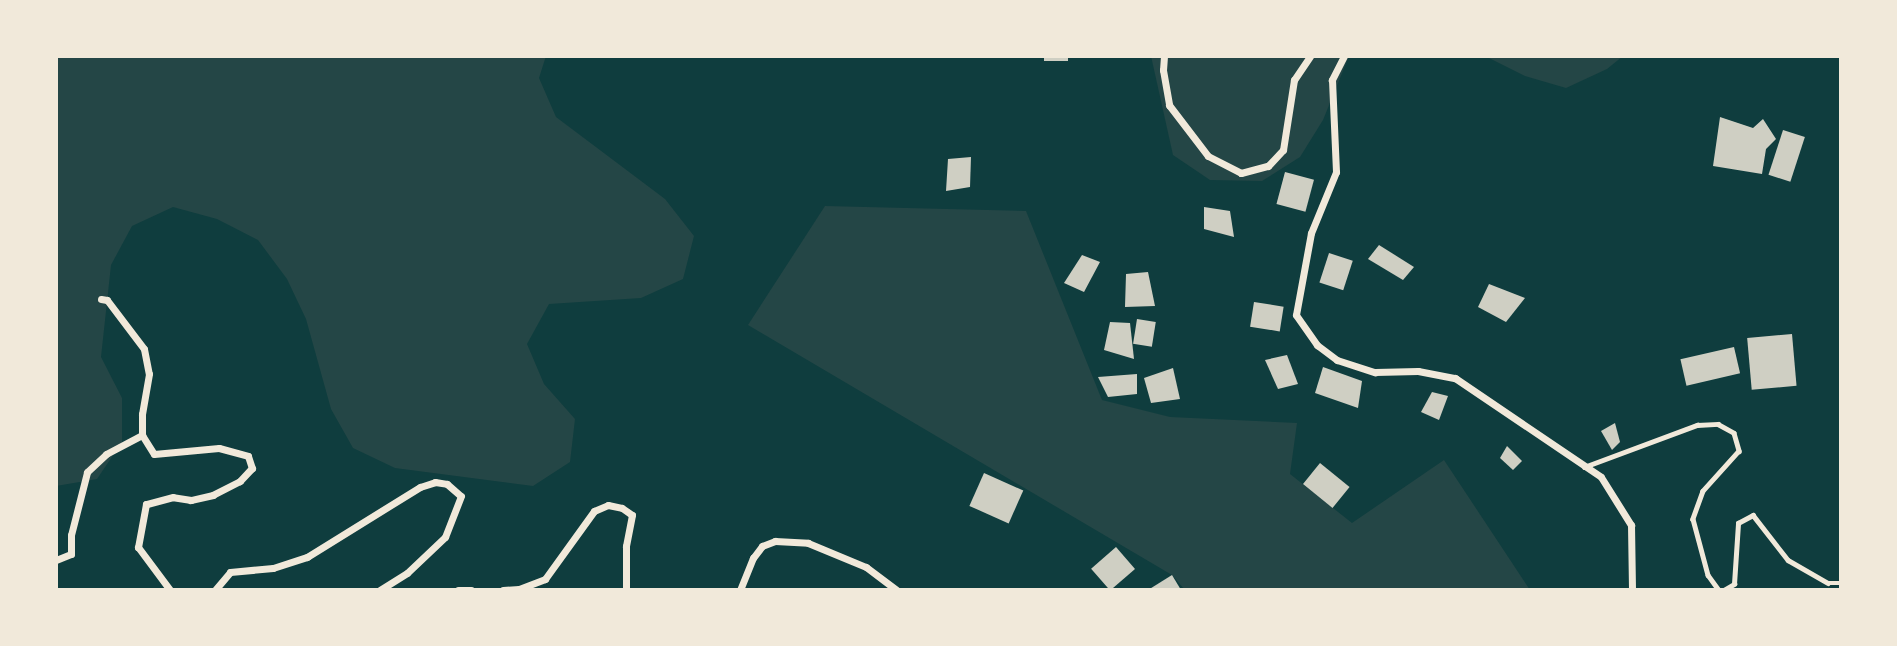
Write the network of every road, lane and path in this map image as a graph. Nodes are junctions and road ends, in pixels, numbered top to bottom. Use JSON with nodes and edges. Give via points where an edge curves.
{"nodes":[{"id":1,"x":1164,"y":56,"type":"edge"},
{"id":2,"x":1310,"y":56,"type":"edge"},
{"id":3,"x":1344,"y":56,"type":"edge"},
{"id":4,"x":101,"y":299,"type":"dead end"},
{"id":5,"x":142,"y":435,"type":"junction"},
{"id":6,"x":1583,"y":467,"type":"junction"},
{"id":7,"x":56,"y":560,"type":"edge"},
{"id":8,"x":1841,"y":583,"type":"edge"},
{"id":9,"x":170,"y":590,"type":"edge"},
{"id":10,"x":215,"y":590,"type":"edge"},
{"id":11,"x":380,"y":590,"type":"edge"},
{"id":12,"x":458,"y":590,"type":"edge"},
{"id":13,"x":471,"y":590,"type":"edge"},
{"id":14,"x":503,"y":590,"type":"edge"},
{"id":15,"x":626,"y":590,"type":"edge"},
{"id":16,"x":740,"y":590,"type":"edge"},
{"id":17,"x":896,"y":590,"type":"edge"},
{"id":18,"x":1632,"y":590,"type":"edge"},
{"id":19,"x":1721,"y":590,"type":"edge"}],
"edges":[{"from":1,"to":2,"type":"street","via":[[1169,105],[1208,156],[1241,173],[1268,166],[1283,150],[1294,80]]},
{"from":3,"to":6,"type":"street","via":[[1332,80],[1336,172],[1311,233],[1296,315],[1317,345],[1338,360],[1375,372],[1418,371],[1455,378]]},
{"from":4,"to":5,"type":"street","via":[[107,300],[144,349],[149,374]]},
{"from":5,"to":7,"type":"street","via":[[106,454],[87,472],[71,535],[71,554]]},
{"from":5,"to":9,"type":"street","via":[[155,454],[219,448],[248,456],[251,468],[240,481],[212,495],[146,504],[138,547]]},
{"from":6,"to":18,"type":"street","via":[[1601,477],[1632,525]]},
{"from":6,"to":19,"type":"lane","via":[[1697,425],[1718,424],[1734,433],[1738,452],[1703,491],[1693,519],[1708,575]]},
{"from":8,"to":19,"type":"lane","via":[[1828,583],[1788,560],[1754,516],[1738,523],[1734,584]]},
{"from":10,"to":11,"type":"street","via":[[230,572],[272,568],[307,557],[410,492],[435,482],[447,484],[461,496],[445,537],[407,573]]},
{"from":12,"to":13,"type":"street"},
{"from":14,"to":15,"type":"street","via":[[545,579],[594,511],[608,505],[632,515],[626,546]]},
{"from":16,"to":17,"type":"street","via":[[752,558],[762,546],[775,541],[808,543],[866,567]]}]}
